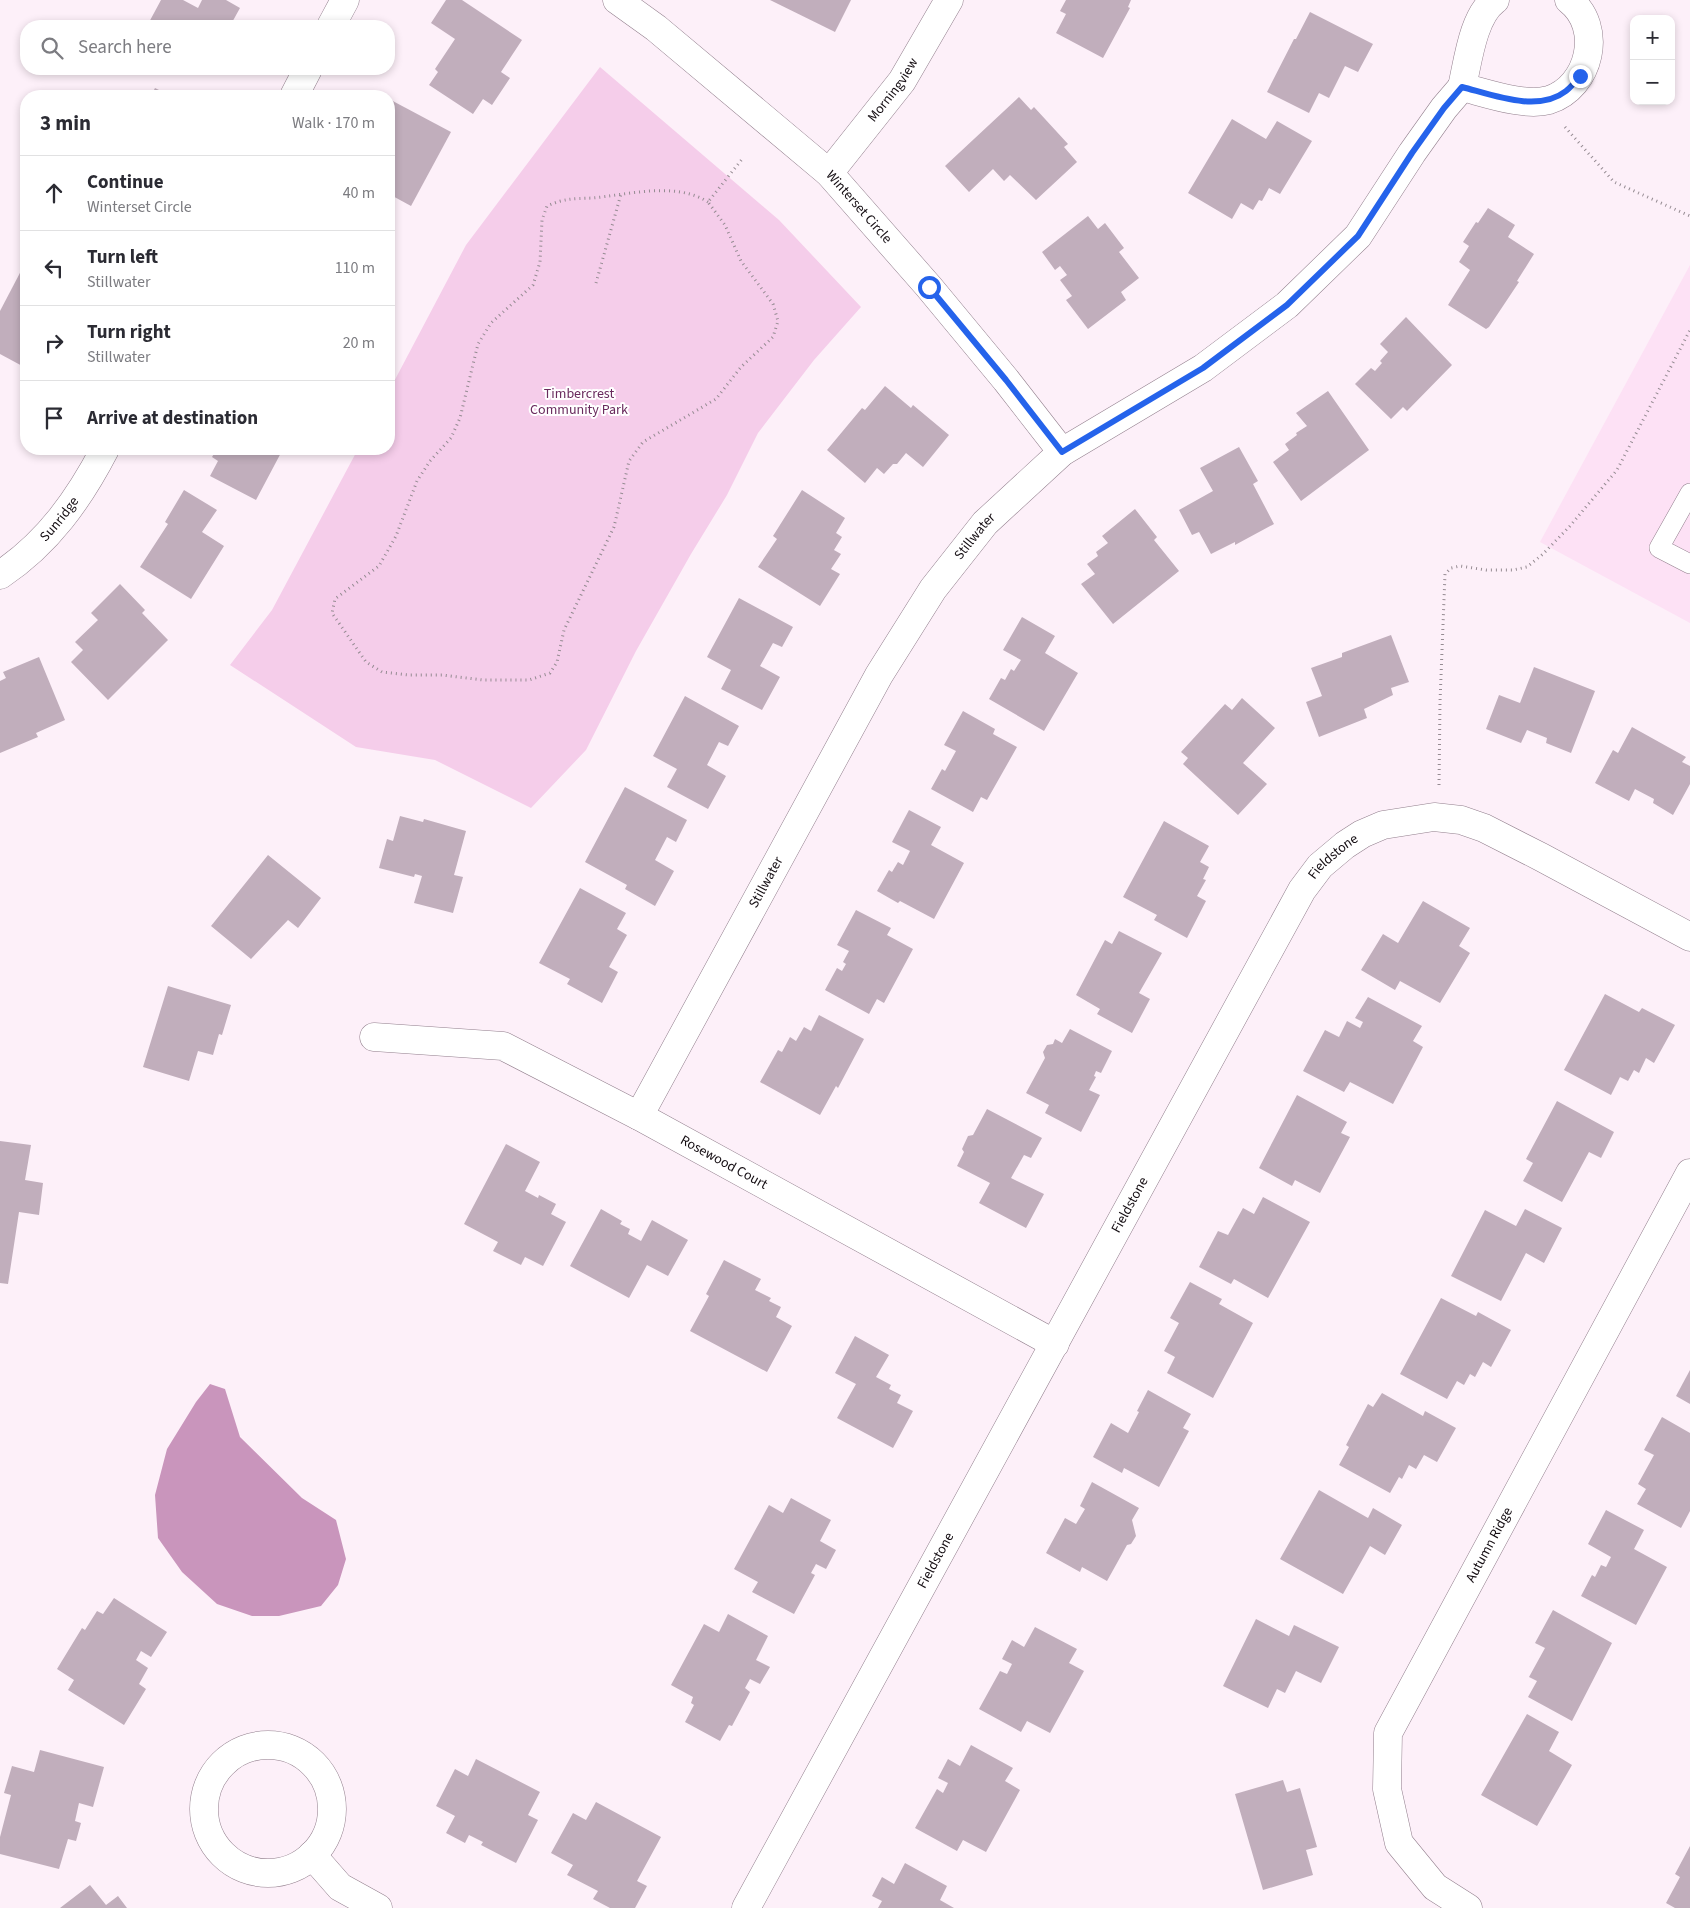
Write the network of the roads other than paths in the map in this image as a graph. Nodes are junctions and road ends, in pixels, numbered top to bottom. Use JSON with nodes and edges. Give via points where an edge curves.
{"nodes":[{"id":1,"x":345,"y":0,"type":"edge"},
{"id":2,"x":617,"y":0,"type":"edge"},
{"id":3,"x":949,"y":0,"type":"edge"},
{"id":4,"x":1495,"y":0,"type":"edge"},
{"id":5,"x":1569,"y":0,"type":"edge"},
{"id":6,"x":334,"y":20,"type":"edge"},
{"id":7,"x":305,"y":75,"type":"edge"},
{"id":8,"x":1462,"y":87,"type":"junction"},
{"id":9,"x":297,"y":90,"type":"edge"},
{"id":10,"x":829,"y":173,"type":"junction"},
{"id":11,"x":1062,"y":452,"type":"junction"},
{"id":12,"x":102,"y":455,"type":"edge"},
{"id":13,"x":1690,"y":493,"type":"edge"},
{"id":14,"x":1690,"y":564,"type":"edge"},
{"id":15,"x":0,"y":575,"type":"edge"},
{"id":16,"x":1690,"y":937,"type":"edge"},
{"id":17,"x":374,"y":1037,"type":"dead end"},
{"id":18,"x":639,"y":1116,"type":"junction"},
{"id":19,"x":1690,"y":1173,"type":"edge"},
{"id":20,"x":1055,"y":1344,"type":"junction"},
{"id":21,"x":312,"y":1855,"type":"junction"},
{"id":22,"x":378,"y":1908,"type":"edge"},
{"id":23,"x":746,"y":1908,"type":"edge"},
{"id":24,"x":1468,"y":1908,"type":"edge"}],
"edges":[{"from":1,"to":6,"type":"street"},
{"from":2,"to":10,"type":"street","name":"Winterset Circle","via":[[656,28]]},
{"from":3,"to":10,"type":"street","name":"Morningview","via":[[902,82]]},
{"from":4,"to":8,"type":"street","name":"Stillwater","via":[[1479,19]]},
{"from":5,"to":8,"type":"street","via":[[1585,21],[1590,40],[1588,59],[1580,76],[1566,91],[1549,100],[1530,103]]},
{"from":7,"to":9,"type":"street"},
{"from":8,"to":11,"type":"street","name":"Stillwater","via":[[1412,153],[1358,236],[1287,305],[1203,368]]},
{"from":10,"to":11,"type":"street","name":"Winterset Circle","via":[[941,302]]},
{"from":11,"to":18,"type":"street","name":"Stillwater","via":[[985,523],[933,588],[879,675]]},
{"from":12,"to":15,"type":"street","name":"Sunridge","via":[[57,525],[18,563]]},
{"from":13,"to":14,"type":"lane","via":[[1659,548]]},
{"from":16,"to":20,"type":"street","name":"Fieldstone","via":[[1541,856],[1461,820],[1434,816],[1383,825],[1362,834],[1320,866],[1302,890]]},
{"from":17,"to":18,"type":"street","name":"Rosewood Court","via":[[504,1046]]},
{"from":18,"to":20,"type":"street","name":"Rosewood Court"},
{"from":19,"to":24,"type":"street","name":"Autumn Ridge","via":[[1388,1733],[1387,1789],[1399,1843],[1435,1887]]},
{"from":20,"to":23,"type":"street","name":"Fieldstone"},
{"from":21,"to":21,"type":"street","via":[[325,1837],[332,1816],[330,1794],[322,1773],[307,1757],[287,1747],[265,1744],[243,1749],[226,1760],[212,1775],[205,1794],[203,1815],[220,1852],[236,1865],[255,1872],[275,1873],[295,1867]]},
{"from":21,"to":22,"type":"street","via":[[340,1887]]}]}
